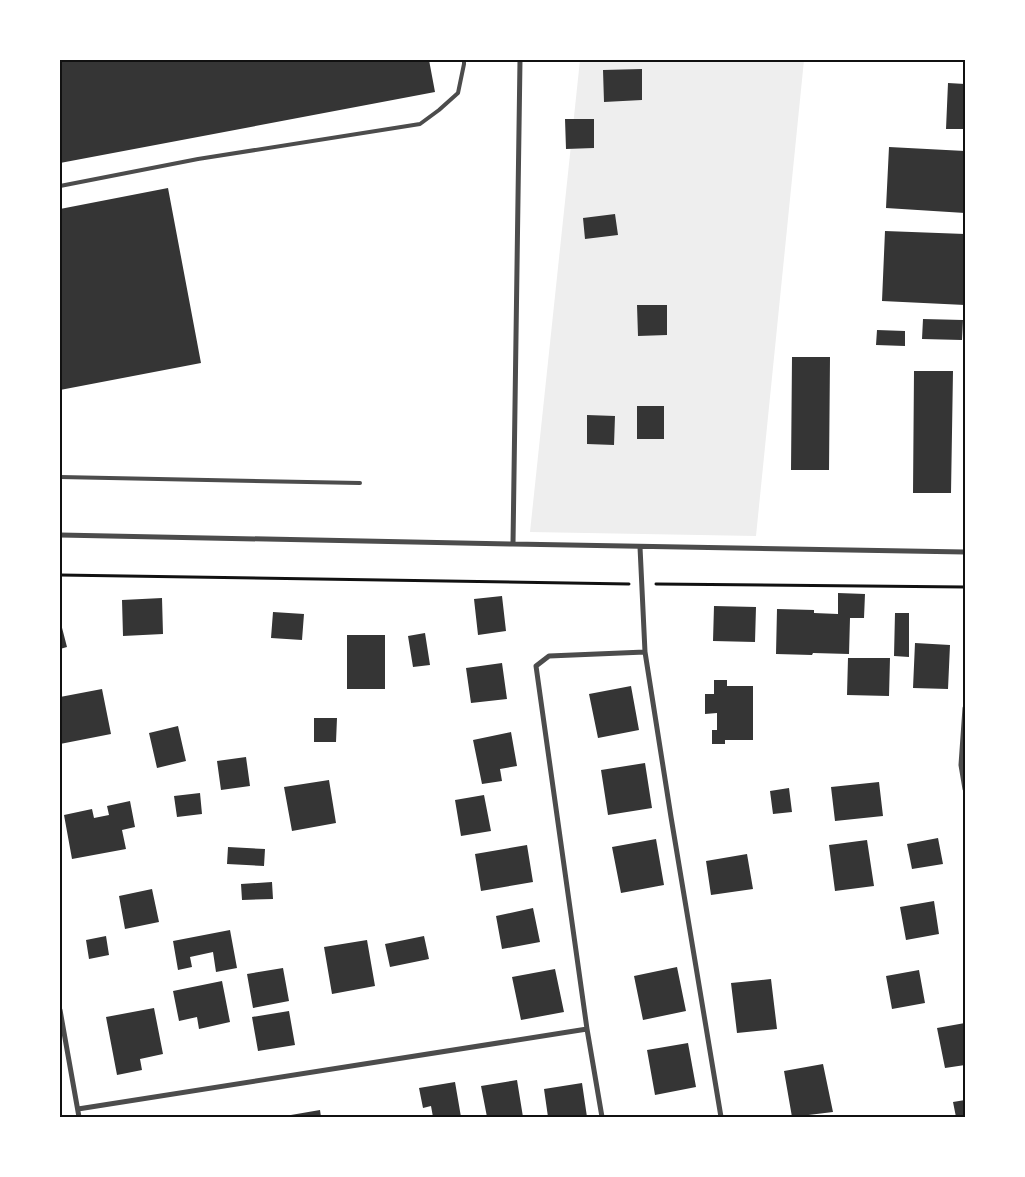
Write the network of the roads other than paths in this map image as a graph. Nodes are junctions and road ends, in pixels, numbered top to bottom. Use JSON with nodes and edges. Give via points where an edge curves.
{"nodes":[{"id":1,"x":464,"y":60,"type":"edge"},
{"id":2,"x":520,"y":60,"type":"edge"},
{"id":3,"x":60,"y":186,"type":"edge"},
{"id":4,"x":60,"y":477,"type":"edge"},
{"id":5,"x":360,"y":483,"type":"dead end"},
{"id":6,"x":60,"y":535,"type":"edge"},
{"id":7,"x":513,"y":544,"type":"junction"},
{"id":8,"x":640,"y":547,"type":"junction"},
{"id":9,"x":965,"y":552,"type":"edge"},
{"id":10,"x":645,"y":652,"type":"junction"},
{"id":11,"x":965,"y":708,"type":"edge"},
{"id":12,"x":965,"y":788,"type":"edge"},
{"id":13,"x":60,"y":1010,"type":"edge"},
{"id":14,"x":587,"y":1029,"type":"junction"},
{"id":15,"x":78,"y":1109,"type":"junction"},
{"id":16,"x":79,"y":1117,"type":"edge"},
{"id":17,"x":602,"y":1117,"type":"edge"},
{"id":18,"x":721,"y":1117,"type":"edge"}],
"edges":[{"from":1,"to":3,"type":"lane","via":[[458,92],[420,124],[198,159]]},
{"from":2,"to":7,"type":"street"},
{"from":4,"to":5,"type":"lane"},
{"from":6,"to":7,"type":"street"},
{"from":7,"to":8,"type":"street"},
{"from":8,"to":9,"type":"street"},
{"from":8,"to":10,"type":"street"},
{"from":10,"to":14,"type":"street","via":[[550,656],[536,666]]},
{"from":10,"to":18,"type":"street"},
{"from":11,"to":12,"type":"street","via":[[961,766]]},
{"from":13,"to":15,"type":"street"},
{"from":14,"to":15,"type":"street"},
{"from":14,"to":17,"type":"street"},
{"from":15,"to":16,"type":"street"}]}
